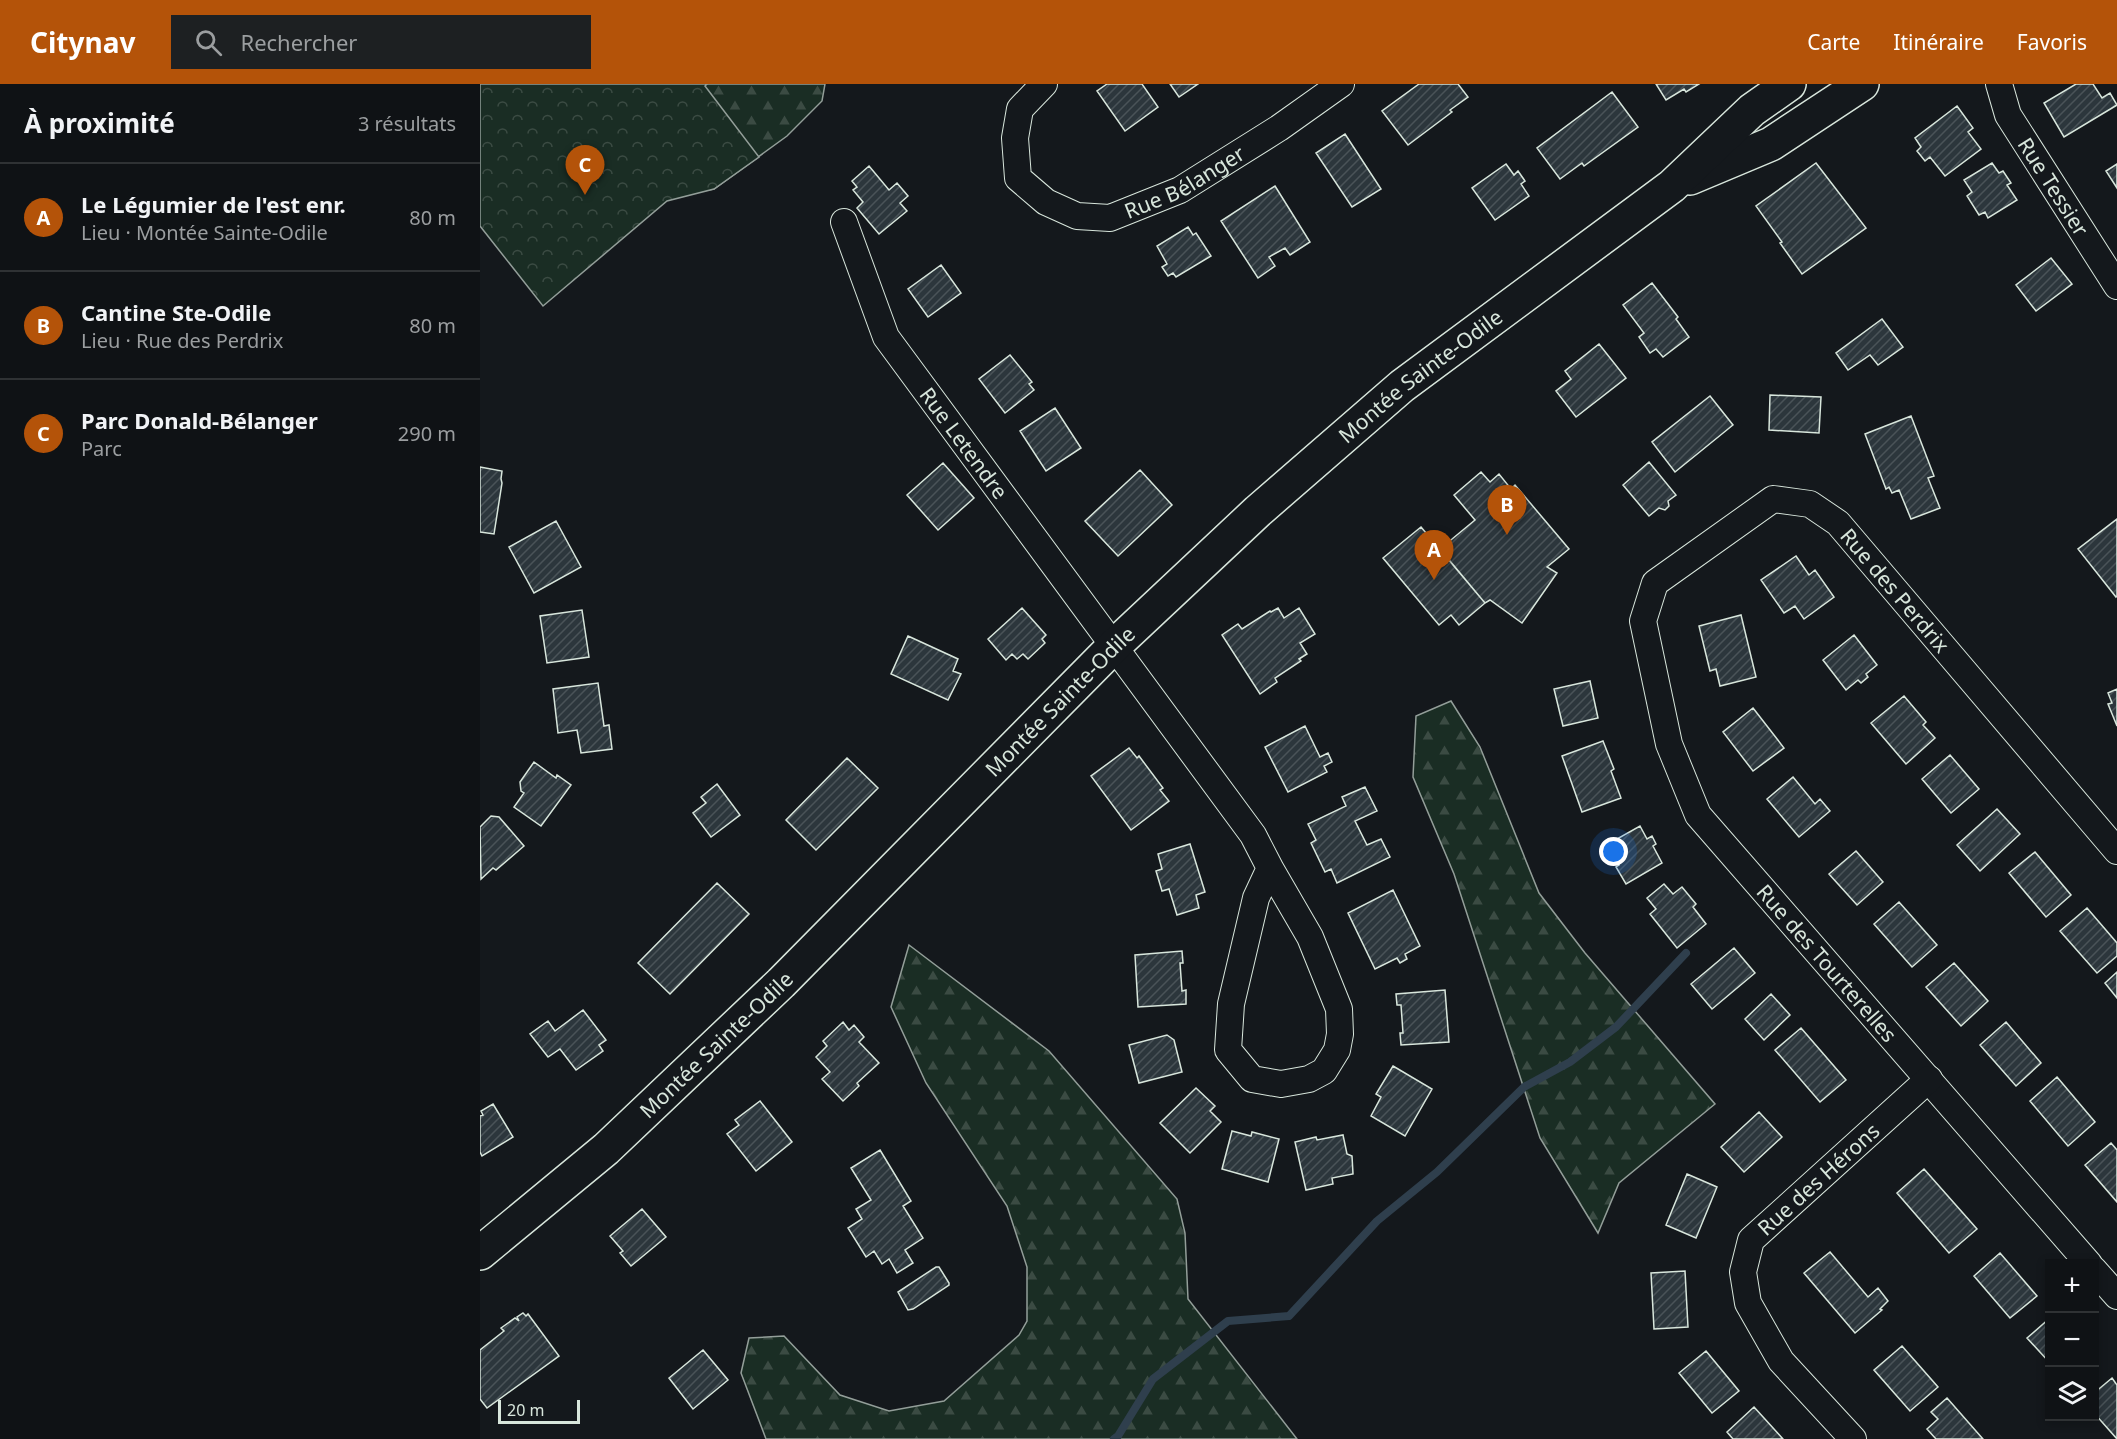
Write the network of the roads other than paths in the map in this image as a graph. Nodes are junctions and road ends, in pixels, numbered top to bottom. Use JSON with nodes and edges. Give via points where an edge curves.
{"nodes":[{"id":1,"x":1044,"y":84,"type":"edge"},
{"id":2,"x":1341,"y":84,"type":"edge"},
{"id":3,"x":1789,"y":84,"type":"edge"},
{"id":4,"x":1862,"y":84,"type":"edge"},
{"id":5,"x":1999,"y":84,"type":"edge"},
{"id":6,"x":1672,"y":186,"type":"junction"},
{"id":7,"x":844,"y":222,"type":"dead end"},
{"id":8,"x":2117,"y":286,"type":"edge"},
{"id":9,"x":1643,"y":621,"type":"joint"},
{"id":10,"x":1113,"y":646,"type":"junction"},
{"id":11,"x":2117,"y":852,"type":"edge"},
{"id":12,"x":1270,"y":868,"type":"junction"},
{"id":13,"x":1929,"y":1079,"type":"junction"},
{"id":14,"x":480,"y":1253,"type":"edge"},
{"id":15,"x":2085,"y":1259,"type":"edge"},
{"id":16,"x":2099,"y":1276,"type":"edge"},
{"id":17,"x":2117,"y":1296,"type":"edge"},
{"id":18,"x":1853,"y":1439,"type":"edge"}],
"edges":[{"from":1,"to":2,"type":"street","name":"Rue Bélanger","via":[[1020,109],[1015,138],[1018,178],[1046,202],[1077,216],[1110,218],[1180,190]]},
{"from":3,"to":6,"type":"main road","name":"Montée Sainte-Odile","via":[[1752,110]]},
{"from":4,"to":6,"type":"main road","name":"Montée Sainte-Odile","via":[[1772,144]]},
{"from":5,"to":8,"type":"street","name":"Rue Tessier","via":[[2008,114]]},
{"from":6,"to":10,"type":"main road","name":"Montée Sainte-Odile","via":[[1402,386],[1258,511]]},
{"from":7,"to":10,"type":"street","name":"Rue Letendre","via":[[886,338]]},
{"from":9,"to":11,"type":"street","name":"Rue des Perdrix","via":[[1654,584],[1773,500],[1810,504],[1838,523]]},
{"from":9,"to":13,"type":"street","name":"Rue des Tourterelles","via":[[1669,744],[1698,815]]},
{"from":10,"to":12,"type":"street","name":"Rue Letendre","via":[[1253,835]]},
{"from":10,"to":14,"type":"main road","name":"Montée Sainte-Odile","via":[[781,983],[606,1149]]},
{"from":12,"to":12,"type":"street","name":"Rue Letendre","via":[[1256,898],[1231,1004],[1228,1050],[1252,1079],[1281,1084],[1309,1079],[1324,1071],[1337,1050],[1339,1009],[1310,937]]},
{"from":13,"to":15,"type":"street","name":"Rue des Tourterelles"},
{"from":13,"to":18,"type":"street","name":"Rue des Hérons","via":[[1751,1240],[1743,1272],[1748,1303],[1781,1361]]},
{"from":16,"to":17,"type":"street"}]}
